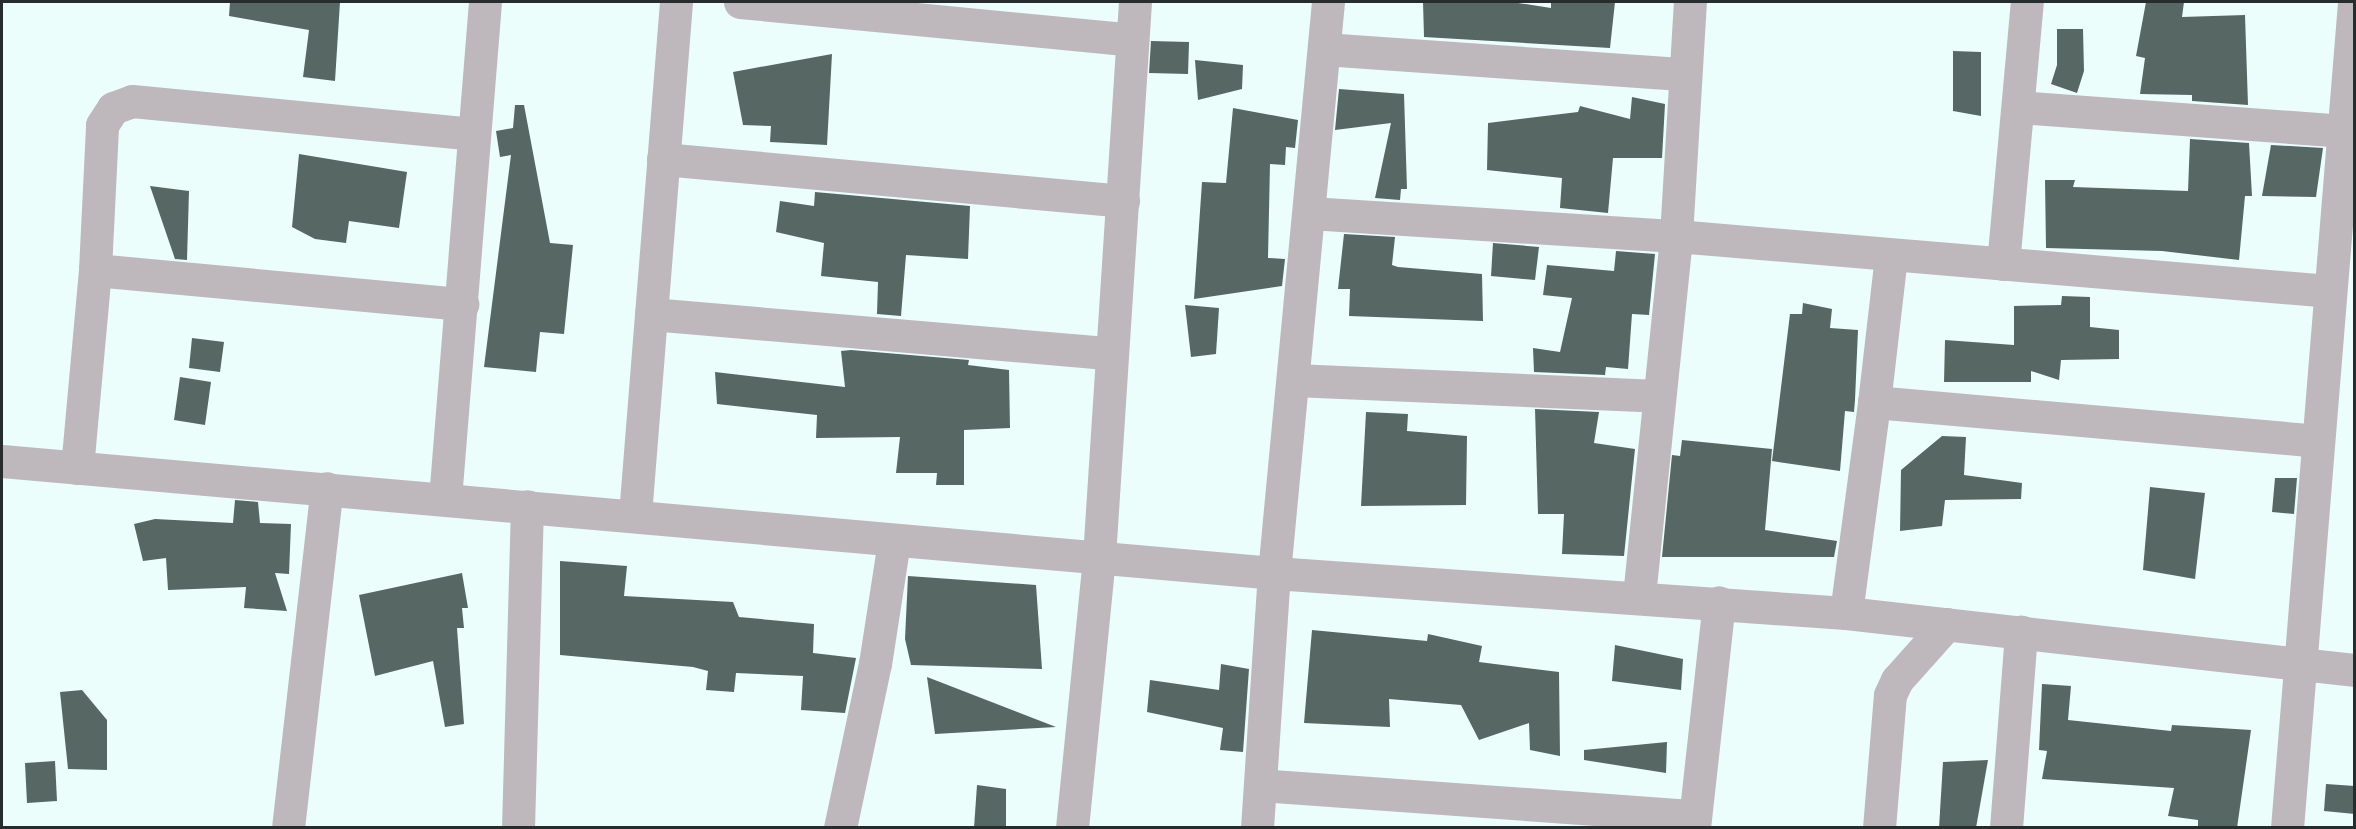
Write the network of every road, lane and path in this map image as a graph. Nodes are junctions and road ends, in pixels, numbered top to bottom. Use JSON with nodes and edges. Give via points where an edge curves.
{"nodes":[{"id":1,"x":485,"y":2,"type":"edge"},
{"id":2,"x":676,"y":2,"type":"edge"},
{"id":3,"x":740,"y":2,"type":"edge"},
{"id":4,"x":1135,"y":2,"type":"edge"},
{"id":5,"x":1328,"y":2,"type":"edge"},
{"id":6,"x":1690,"y":2,"type":"edge"},
{"id":7,"x":2027,"y":2,"type":"edge"},
{"id":8,"x":2355,"y":2,"type":"edge"},
{"id":9,"x":902,"y":8,"type":"edge"},
{"id":10,"x":1132,"y":39,"type":"junction"},
{"id":11,"x":1324,"y":49,"type":"junction"},
{"id":12,"x":1684,"y":74,"type":"junction"},
{"id":13,"x":2018,"y":107,"type":"junction"},
{"id":14,"x":2341,"y":131,"type":"junction"},
{"id":15,"x":473,"y":134,"type":"junction"},
{"id":16,"x":663,"y":159,"type":"junction"},
{"id":17,"x":1123,"y":201,"type":"junction"},
{"id":18,"x":1310,"y":213,"type":"junction"},
{"id":19,"x":1676,"y":236,"type":"junction"},
{"id":20,"x":1891,"y":256,"type":"junction"},
{"id":21,"x":2003,"y":264,"type":"junction"},
{"id":22,"x":95,"y":270,"type":"junction"},
{"id":23,"x":2329,"y":291,"type":"junction"},
{"id":24,"x":462,"y":304,"type":"junction"},
{"id":25,"x":651,"y":314,"type":"junction"},
{"id":26,"x":1109,"y":353,"type":"junction"},
{"id":27,"x":1294,"y":380,"type":"junction"},
{"id":28,"x":1658,"y":396,"type":"junction"},
{"id":29,"x":1875,"y":402,"type":"junction"},
{"id":30,"x":2316,"y":441,"type":"junction"},
{"id":31,"x":2,"y":461,"type":"edge"},
{"id":32,"x":77,"y":468,"type":"junction"},
{"id":33,"x":327,"y":488,"type":"junction"},
{"id":34,"x":445,"y":498,"type":"junction"},
{"id":35,"x":527,"y":506,"type":"junction"},
{"id":36,"x":635,"y":515,"type":"junction"},
{"id":37,"x":894,"y":541,"type":"junction"},
{"id":38,"x":1099,"y":557,"type":"junction"},
{"id":39,"x":1274,"y":573,"type":"junction"},
{"id":40,"x":1639,"y":596,"type":"junction"},
{"id":41,"x":1719,"y":602,"type":"junction"},
{"id":42,"x":1846,"y":613,"type":"junction"},
{"id":43,"x":1947,"y":624,"type":"junction"},
{"id":44,"x":2021,"y":632,"type":"junction"},
{"id":45,"x":2301,"y":663,"type":"junction"},
{"id":46,"x":2355,"y":670,"type":"edge"},
{"id":47,"x":1260,"y":785,"type":"junction"},
{"id":48,"x":1694,"y":822,"type":"edge"},
{"id":49,"x":288,"y":828,"type":"edge"},
{"id":50,"x":518,"y":828,"type":"edge"},
{"id":51,"x":840,"y":828,"type":"edge"},
{"id":52,"x":1072,"y":828,"type":"edge"},
{"id":53,"x":1257,"y":828,"type":"edge"},
{"id":54,"x":1879,"y":828,"type":"edge"},
{"id":55,"x":2006,"y":828,"type":"edge"},
{"id":56,"x":2288,"y":828,"type":"edge"}],
"edges":[{"from":1,"to":15,"type":"street"},
{"from":2,"to":16,"type":"street"},
{"from":3,"to":9,"type":"street"},
{"from":4,"to":10,"type":"street"},
{"from":5,"to":11,"type":"street"},
{"from":6,"to":12,"type":"street"},
{"from":7,"to":13,"type":"street"},
{"from":8,"to":14,"type":"street"},
{"from":9,"to":10,"type":"street"},
{"from":10,"to":17,"type":"street"},
{"from":11,"to":12,"type":"street"},
{"from":11,"to":18,"type":"street"},
{"from":12,"to":19,"type":"street"},
{"from":13,"to":14,"type":"street"},
{"from":13,"to":21,"type":"street"},
{"from":14,"to":23,"type":"street"},
{"from":15,"to":22,"type":"street","via":[[132,101],[113,108],[102,125]]},
{"from":15,"to":24,"type":"street"},
{"from":16,"to":17,"type":"street"},
{"from":16,"to":25,"type":"street"},
{"from":17,"to":26,"type":"street"},
{"from":18,"to":19,"type":"street"},
{"from":18,"to":27,"type":"street"},
{"from":19,"to":20,"type":"street"},
{"from":19,"to":28,"type":"street"},
{"from":20,"to":21,"type":"street"},
{"from":20,"to":29,"type":"street"},
{"from":21,"to":23,"type":"street"},
{"from":22,"to":24,"type":"street"},
{"from":22,"to":32,"type":"street"},
{"from":23,"to":30,"type":"street"},
{"from":24,"to":34,"type":"street"},
{"from":25,"to":26,"type":"street"},
{"from":25,"to":36,"type":"street"},
{"from":26,"to":38,"type":"street"},
{"from":27,"to":28,"type":"street"},
{"from":27,"to":39,"type":"street"},
{"from":28,"to":40,"type":"street"},
{"from":29,"to":30,"type":"street"},
{"from":29,"to":42,"type":"street"},
{"from":30,"to":45,"type":"street"},
{"from":31,"to":32,"type":"street"},
{"from":32,"to":33,"type":"street"},
{"from":33,"to":34,"type":"street"},
{"from":33,"to":49,"type":"street"},
{"from":34,"to":35,"type":"street"},
{"from":35,"to":36,"type":"street"},
{"from":35,"to":50,"type":"street"},
{"from":36,"to":37,"type":"street"},
{"from":37,"to":38,"type":"street"},
{"from":37,"to":51,"type":"street","via":[[875,664]]},
{"from":38,"to":39,"type":"street"},
{"from":38,"to":52,"type":"street"},
{"from":39,"to":40,"type":"street"},
{"from":39,"to":47,"type":"street"},
{"from":40,"to":41,"type":"street"},
{"from":41,"to":42,"type":"street"},
{"from":41,"to":48,"type":"street"},
{"from":42,"to":43,"type":"street"},
{"from":43,"to":44,"type":"street"},
{"from":43,"to":54,"type":"street","via":[[1890,695]]},
{"from":44,"to":45,"type":"street"},
{"from":44,"to":55,"type":"street"},
{"from":45,"to":46,"type":"street"},
{"from":45,"to":56,"type":"street"},
{"from":47,"to":48,"type":"street"},
{"from":47,"to":53,"type":"street"}]}
